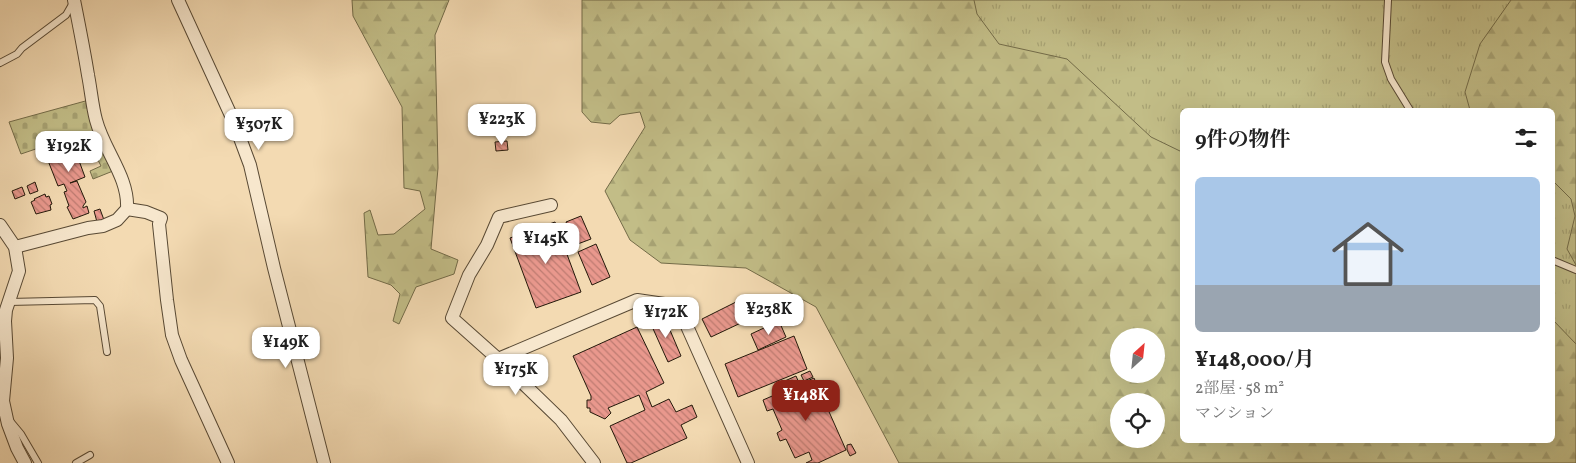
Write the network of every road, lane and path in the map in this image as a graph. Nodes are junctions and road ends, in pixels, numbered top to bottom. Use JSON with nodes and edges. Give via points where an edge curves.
{"nodes":[{"id":1,"x":74,"y":0,"type":"edge"},
{"id":2,"x":178,"y":0,"type":"edge"},
{"id":3,"x":1388,"y":0,"type":"edge"},
{"id":4,"x":0,"y":63,"type":"edge"},
{"id":5,"x":1409,"y":108,"type":"edge"},
{"id":6,"x":551,"y":205,"type":"dead end"},
{"id":7,"x":127,"y":209,"type":"junction"},
{"id":8,"x":0,"y":225,"type":"edge"},
{"id":9,"x":14,"y":247,"type":"junction"},
{"id":10,"x":1555,"y":261,"type":"edge"},
{"id":11,"x":1576,"y":270,"type":"edge"},
{"id":12,"x":9,"y":302,"type":"junction"},
{"id":13,"x":108,"y":352,"type":"dead end"},
{"id":14,"x":498,"y":359,"type":"junction"},
{"id":15,"x":2,"y":404,"type":"edge"},
{"id":16,"x":7,"y":420,"type":"junction"},
{"id":17,"x":90,"y":455,"type":"dead end"},
{"id":18,"x":25,"y":463,"type":"edge"},
{"id":19,"x":38,"y":463,"type":"edge"},
{"id":20,"x":76,"y":463,"type":"edge"},
{"id":21,"x":228,"y":463,"type":"edge"},
{"id":22,"x":324,"y":463,"type":"edge"},
{"id":23,"x":594,"y":463,"type":"edge"},
{"id":24,"x":748,"y":463,"type":"edge"}],
"edges":[{"from":1,"to":4,"type":"lane","via":[[66,15]]},
{"from":1,"to":7,"type":"street","via":[[96,120],[127,192]]},
{"from":2,"to":22,"type":"street","via":[[234,122],[250,165]]},
{"from":3,"to":5,"type":"lane","via":[[1385,62],[1390,79]]},
{"from":6,"to":14,"type":"street","via":[[499,217],[469,275],[452,318]]},
{"from":7,"to":9,"type":"street","via":[[117,220],[103,226]]},
{"from":7,"to":21,"type":"street","via":[[161,218],[159,224],[172,335]]},
{"from":8,"to":9,"type":"street"},
{"from":9,"to":12,"type":"street","via":[[19,271]]},
{"from":10,"to":11,"type":"lane"},
{"from":12,"to":13,"type":"lane","via":[[95,300],[100,306]]},
{"from":12,"to":15,"type":"street","via":[[5,321],[8,358]]},
{"from":14,"to":23,"type":"street","via":[[560,420]]},
{"from":14,"to":24,"type":"street","via":[[637,300],[678,306]]},
{"from":15,"to":16,"type":"street"},
{"from":16,"to":18,"type":"street"},
{"from":16,"to":19,"type":"lane","via":[[21,434]]},
{"from":17,"to":20,"type":"lane"}]}
